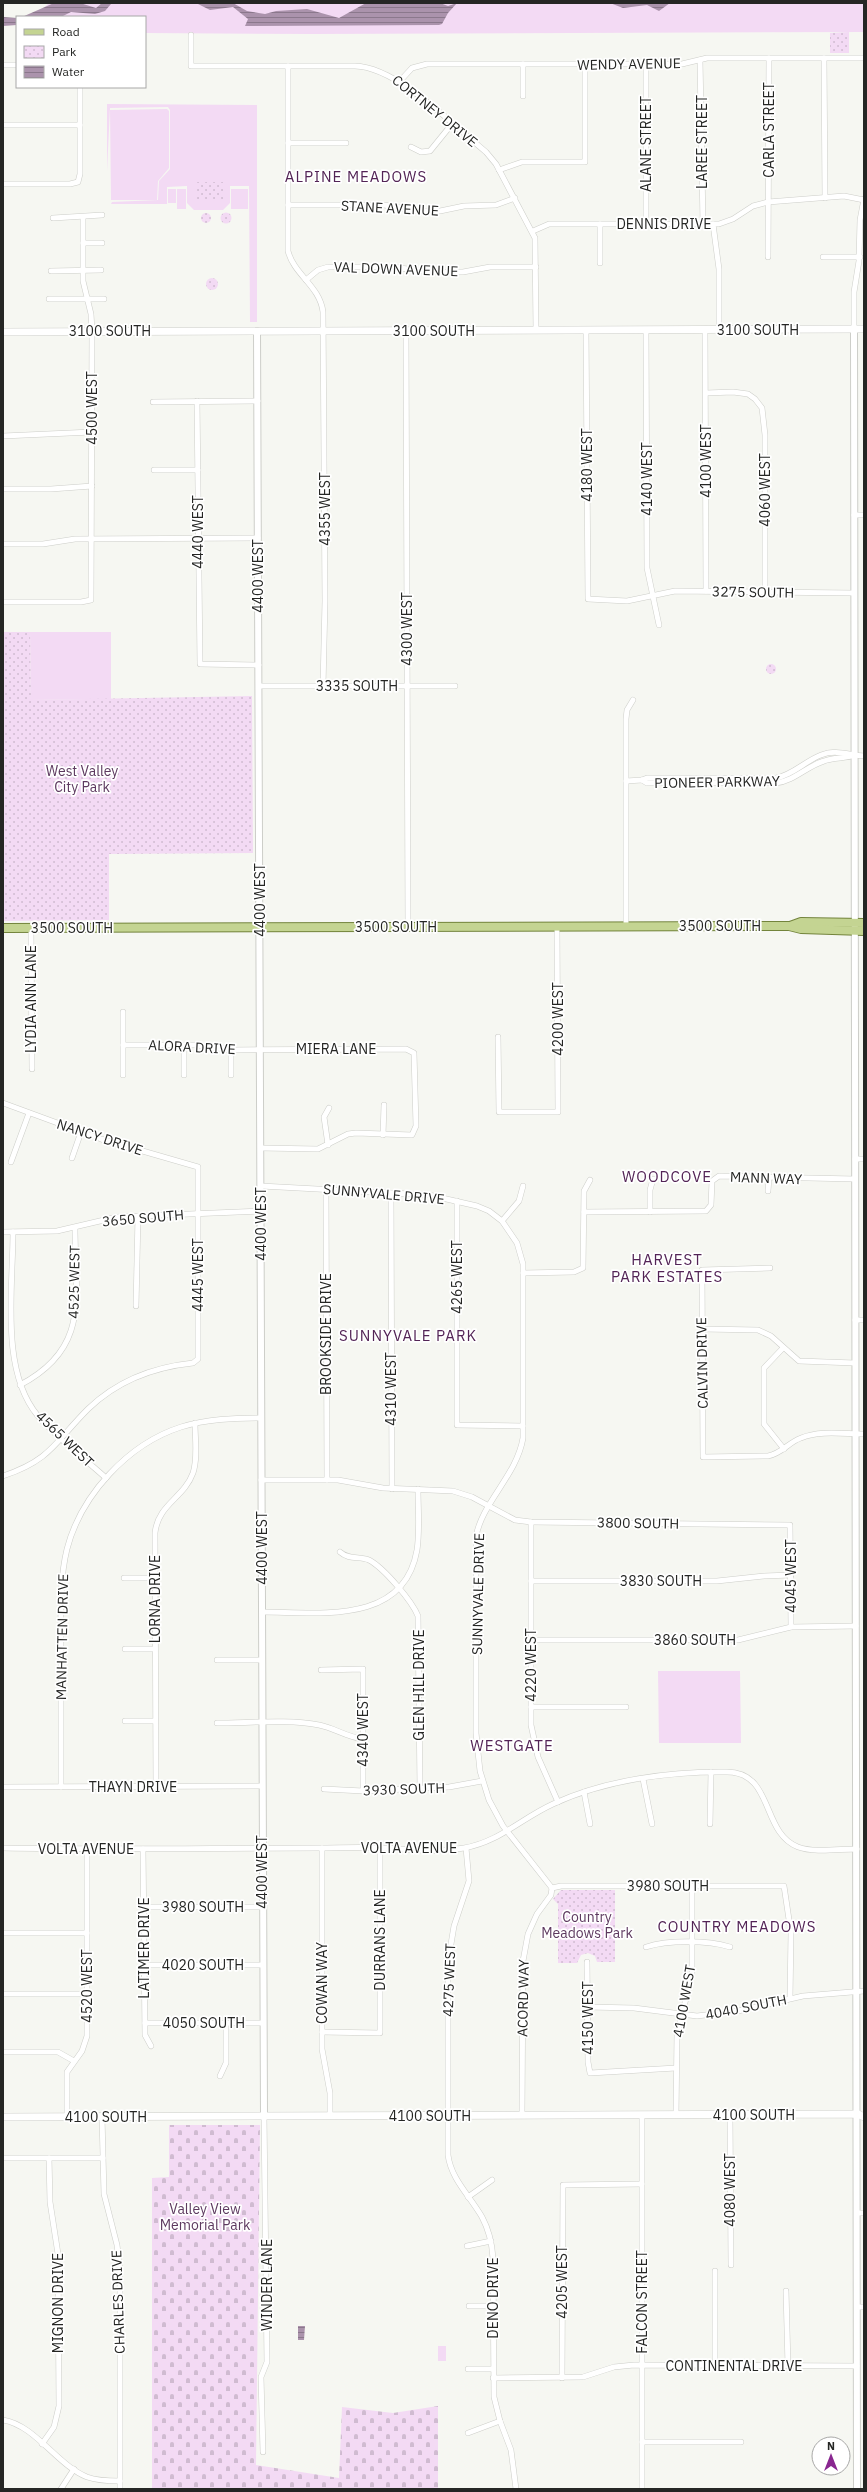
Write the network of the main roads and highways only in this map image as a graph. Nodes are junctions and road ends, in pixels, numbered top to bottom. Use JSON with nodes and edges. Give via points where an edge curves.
{"nodes":[{"id":1,"x":864,"y":329,"type":"edge"},
{"id":2,"x":3,"y":332,"type":"edge"},
{"id":3,"x":864,"y":923,"type":"edge"},
{"id":4,"x":855,"y":927,"type":"junction"},
{"id":5,"x":3,"y":928,"type":"edge"},
{"id":6,"x":864,"y":931,"type":"edge"},
{"id":7,"x":862,"y":2114,"type":"edge"},
{"id":8,"x":3,"y":2117,"type":"edge"}],
"edges":[{"from":1,"to":2,"type":"main road","name":"3100 SOUTH"},
{"from":3,"to":4,"type":"main road","name":"3500 SOUTH"},
{"from":4,"to":5,"type":"main road","name":"3500 SOUTH"},
{"from":4,"to":6,"type":"main road","name":"3500 SOUTH"},
{"from":7,"to":8,"type":"main road","name":"4100 SOUTH"}]}
